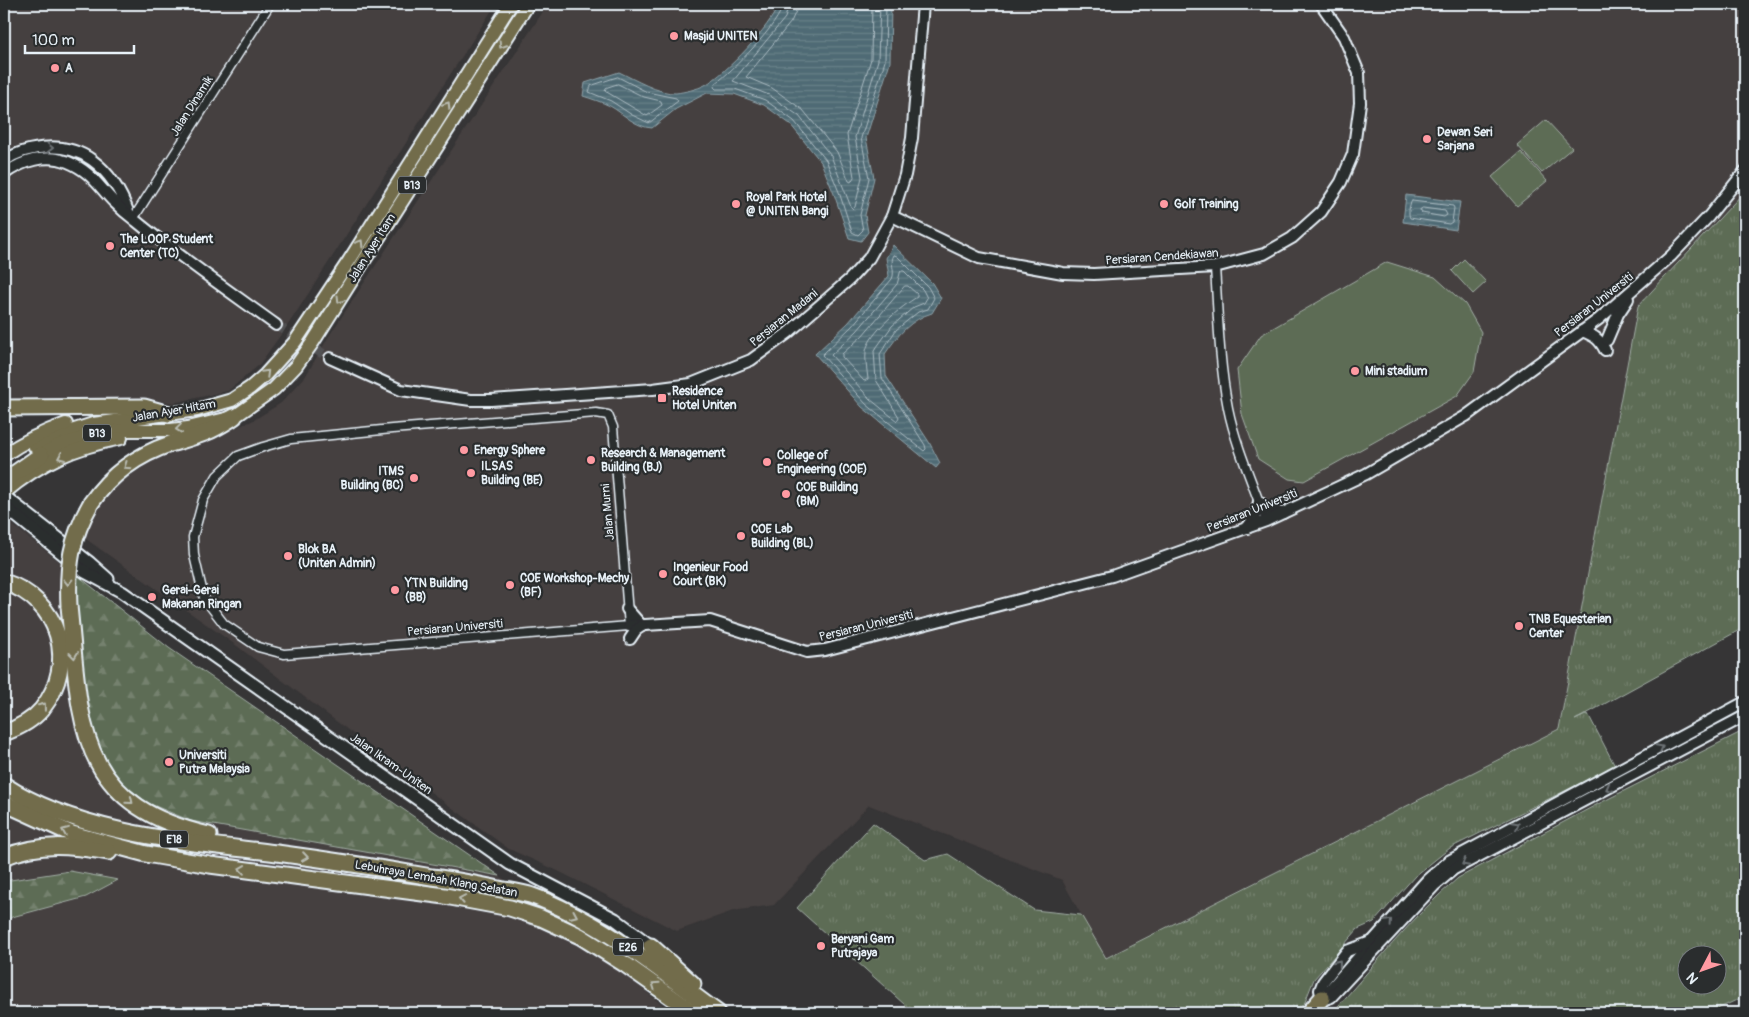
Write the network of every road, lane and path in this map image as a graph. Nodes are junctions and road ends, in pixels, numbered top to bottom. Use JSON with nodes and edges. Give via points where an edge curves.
{"nodes":[{"id":1,"x":270,"y":4,"type":"edge"},
{"id":2,"x":511,"y":4,"type":"edge"},
{"id":3,"x":528,"y":4,"type":"edge"},
{"id":4,"x":923,"y":4,"type":"edge"},
{"id":5,"x":1321,"y":4,"type":"edge"},
{"id":6,"x":4,"y":161,"type":"edge"},
{"id":7,"x":1745,"y":171,"type":"edge"},
{"id":8,"x":4,"y":174,"type":"edge"},
{"id":9,"x":892,"y":216,"type":"junction"},
{"id":10,"x":131,"y":217,"type":"junction"},
{"id":11,"x":1215,"y":266,"type":"junction"},
{"id":12,"x":1632,"y":291,"type":"junction"},
{"id":13,"x":276,"y":325,"type":"tunnel mouth"},
{"id":14,"x":1582,"y":331,"type":"junction"},
{"id":15,"x":295,"y":342,"type":"joint"},
{"id":16,"x":330,"y":358,"type":"tunnel mouth"},
{"id":17,"x":296,"y":366,"type":"joint"},
{"id":18,"x":4,"y":408,"type":"edge"},
{"id":19,"x":162,"y":414,"type":"junction"},
{"id":20,"x":608,"y":415,"type":"joint"},
{"id":21,"x":234,"y":417,"type":"junction"},
{"id":22,"x":158,"y":430,"type":"junction"},
{"id":23,"x":38,"y":451,"type":"junction"},
{"id":24,"x":4,"y":455,"type":"edge"},
{"id":25,"x":4,"y":468,"type":"edge"},
{"id":26,"x":4,"y":483,"type":"edge"},
{"id":27,"x":4,"y":494,"type":"edge"},
{"id":28,"x":1259,"y":502,"type":"junction"},
{"id":29,"x":4,"y":506,"type":"edge"},
{"id":30,"x":1283,"y":514,"type":"junction"},
{"id":31,"x":1266,"y":522,"type":"junction"},
{"id":32,"x":1247,"y":528,"type":"junction"},
{"id":33,"x":4,"y":582,"type":"edge"},
{"id":34,"x":122,"y":592,"type":"junction"},
{"id":35,"x":627,"y":609,"type":"junction"},
{"id":36,"x":629,"y":626,"type":"junction"},
{"id":37,"x":642,"y":626,"type":"junction"},
{"id":38,"x":630,"y":639,"type":"dead end"},
{"id":39,"x":1745,"y":702,"type":"edge"},
{"id":40,"x":1745,"y":716,"type":"edge"},
{"id":41,"x":4,"y":733,"type":"edge"},
{"id":42,"x":4,"y":785,"type":"edge"},
{"id":43,"x":4,"y":803,"type":"edge"},
{"id":44,"x":146,"y":854,"type":"junction"},
{"id":45,"x":280,"y":854,"type":"junction"},
{"id":46,"x":4,"y":857,"type":"edge"},
{"id":47,"x":330,"y":860,"type":"joint"},
{"id":48,"x":328,"y":880,"type":"joint"},
{"id":49,"x":651,"y":946,"type":"joint"},
{"id":50,"x":1322,"y":998,"type":"junction"},
{"id":51,"x":694,"y":1013,"type":"edge"},
{"id":52,"x":719,"y":1013,"type":"edge"},
{"id":53,"x":1309,"y":1013,"type":"edge"}],
"edges":[{"from":1,"to":10,"type":"street","name":"Jalan Dinamik"},
{"from":15,"to":2,"type":"main road","name":"Jalan Ayer Itam","number":"B13","one_way":true},
{"from":3,"to":17,"type":"main road","name":"Jalan Ayer Itam","number":"B13","one_way":true},
{"from":4,"to":9,"type":"street","name":"Persiaran Madani","via":[[912,138],[905,176]]},
{"from":5,"to":11,"type":"street","name":"Persiaran Cendekiawan","via":[[1344,37],[1359,74],[1358,121],[1348,167],[1332,199],[1296,234],[1264,254]]},
{"from":6,"to":10,"type":"street","one_way":true,"via":[[31,149],[73,150],[93,160],[111,179]]},
{"from":7,"to":12,"type":"street","name":"Persiaran Universiti","via":[[1709,216]]},
{"from":8,"to":10,"type":"street","via":[[31,160],[66,161],[86,170],[112,201]]},
{"from":9,"to":11,"type":"street","name":"Persiaran Cendekiawan","via":[[979,258],[1063,273]]},
{"from":9,"to":16,"type":"street","name":"Persiaran Madani","via":[[869,258],[850,279],[788,333],[751,360],[691,384],[470,400],[400,390]]},
{"from":10,"to":13,"type":"street"},
{"from":11,"to":28,"type":"street","via":[[1228,408]]},
{"from":12,"to":14,"type":"street","name":"Persiaran Universiti"},
{"from":12,"to":14,"type":"street","via":[[1618,314],[1606,345],[1596,336]]},
{"from":14,"to":30,"type":"street","name":"Persiaran Universiti","via":[[1466,416],[1366,474]]},
{"from":19,"to":15,"type":"main road","name":"Jalan Ayer Hitam","number":"B13","one_way":true,"via":[[197,410],[232,400],[265,375]]},
{"from":17,"to":21,"type":"main road","name":"Jalan Ayer Hitam","number":"B13","via":[[274,389]]},
{"from":18,"to":19,"type":"highway","via":[[144,407]]},
{"from":19,"to":23,"type":"main road","name":"Jalan Ayer Hitam","number":"B13","via":[[93,424],[56,436]]},
{"from":19,"to":24,"type":"main road","via":[[106,415],[70,422],[23,441]]},
{"from":20,"to":35,"type":"street","name":"Jalan Murni","via":[[613,427]]},
{"from":20,"to":36,"type":"street","name":"Persiaran Universiti","via":[[596,413],[407,428],[291,439],[264,447],[238,456],[217,476],[203,500],[193,537],[194,555],[204,598],[224,624],[258,647],[284,654]]},
{"from":21,"to":22,"type":"main road","name":"Jalan Ayer Hitam","number":"B13","one_way":true,"via":[[188,428]]},
{"from":21,"to":45,"type":"highway","one_way":true,"bridge":true,"via":[[209,432],[150,452],[130,463],[107,482],[81,521],[67,579],[79,707],[93,756],[106,778],[143,812],[189,831]]},
{"from":22,"to":23,"type":"main road","name":"Jalan Ayer Hitam","number":"B13","via":[[100,433]]},
{"from":22,"to":27,"type":"main road","one_way":true,"via":[[149,435],[124,437],[80,448],[41,466]]},
{"from":23,"to":25,"type":"highway","number":"B13"},
{"from":23,"to":26,"type":"highway","number":"B13"},
{"from":26,"to":27,"type":"main road"},
{"from":27,"to":34,"type":"main road","name":"Jalan Ikram-Uniten"},
{"from":28,"to":30,"type":"street","via":[[1271,511]]},
{"from":28,"to":31,"type":"street"},
{"from":28,"to":32,"type":"street"},
{"from":29,"to":34,"type":"main road","name":"Jalan Ikram-Uniten","via":[[85,572]]},
{"from":30,"to":31,"type":"street","name":"Persiaran Universiti"},
{"from":31,"to":32,"type":"street","name":"Persiaran Universiti"},
{"from":32,"to":37,"type":"street","name":"Persiaran Universiti","via":[[1112,576],[825,650],[807,652],[710,621]]},
{"from":41,"to":33,"type":"highway","one_way":true,"via":[[18,728],[41,710],[54,690],[61,655],[52,620],[41,605],[28,593]]},
{"from":34,"to":49,"type":"main road","name":"Jalan Ikram-Uniten","via":[[510,864],[615,919]]},
{"from":35,"to":36,"type":"street","name":"Jalan Murni"},
{"from":35,"to":37,"type":"street"},
{"from":36,"to":37,"type":"street","name":"Persiaran Universiti"},
{"from":37,"to":38,"type":"street"},
{"from":50,"to":39,"type":"street","one_way":true,"via":[[1322,982],[1347,951],[1372,942],[1428,879],[1449,861]]},
{"from":40,"to":50,"type":"street","one_way":true,"via":[[1454,868],[1331,998]]},
{"from":42,"to":45,"type":"highway","number":"E18","via":[[70,816],[109,828]]},
{"from":44,"to":43,"type":"highway","number":"E18","one_way":true,"via":[[72,834]]},
{"from":44,"to":46,"type":"highway","via":[[71,846],[41,847]]},
{"from":48,"to":44,"type":"highway","number":"E18","one_way":true},
{"from":45,"to":47,"type":"highway","number":"E18","one_way":true},
{"from":47,"to":52,"type":"highway","name":"Lebuhraya Lembah Klang Selatan","number":"E26","one_way":true,"via":[[529,895],[582,918],[634,951]]},
{"from":51,"to":48,"type":"highway","name":"Lebuhraya Lembah Klang Selatan","number":"E26","one_way":true,"via":[[580,936],[541,918],[510,908],[445,896]]},
{"from":49,"to":52,"type":"highway"},
{"from":50,"to":53,"type":"highway"}]}
